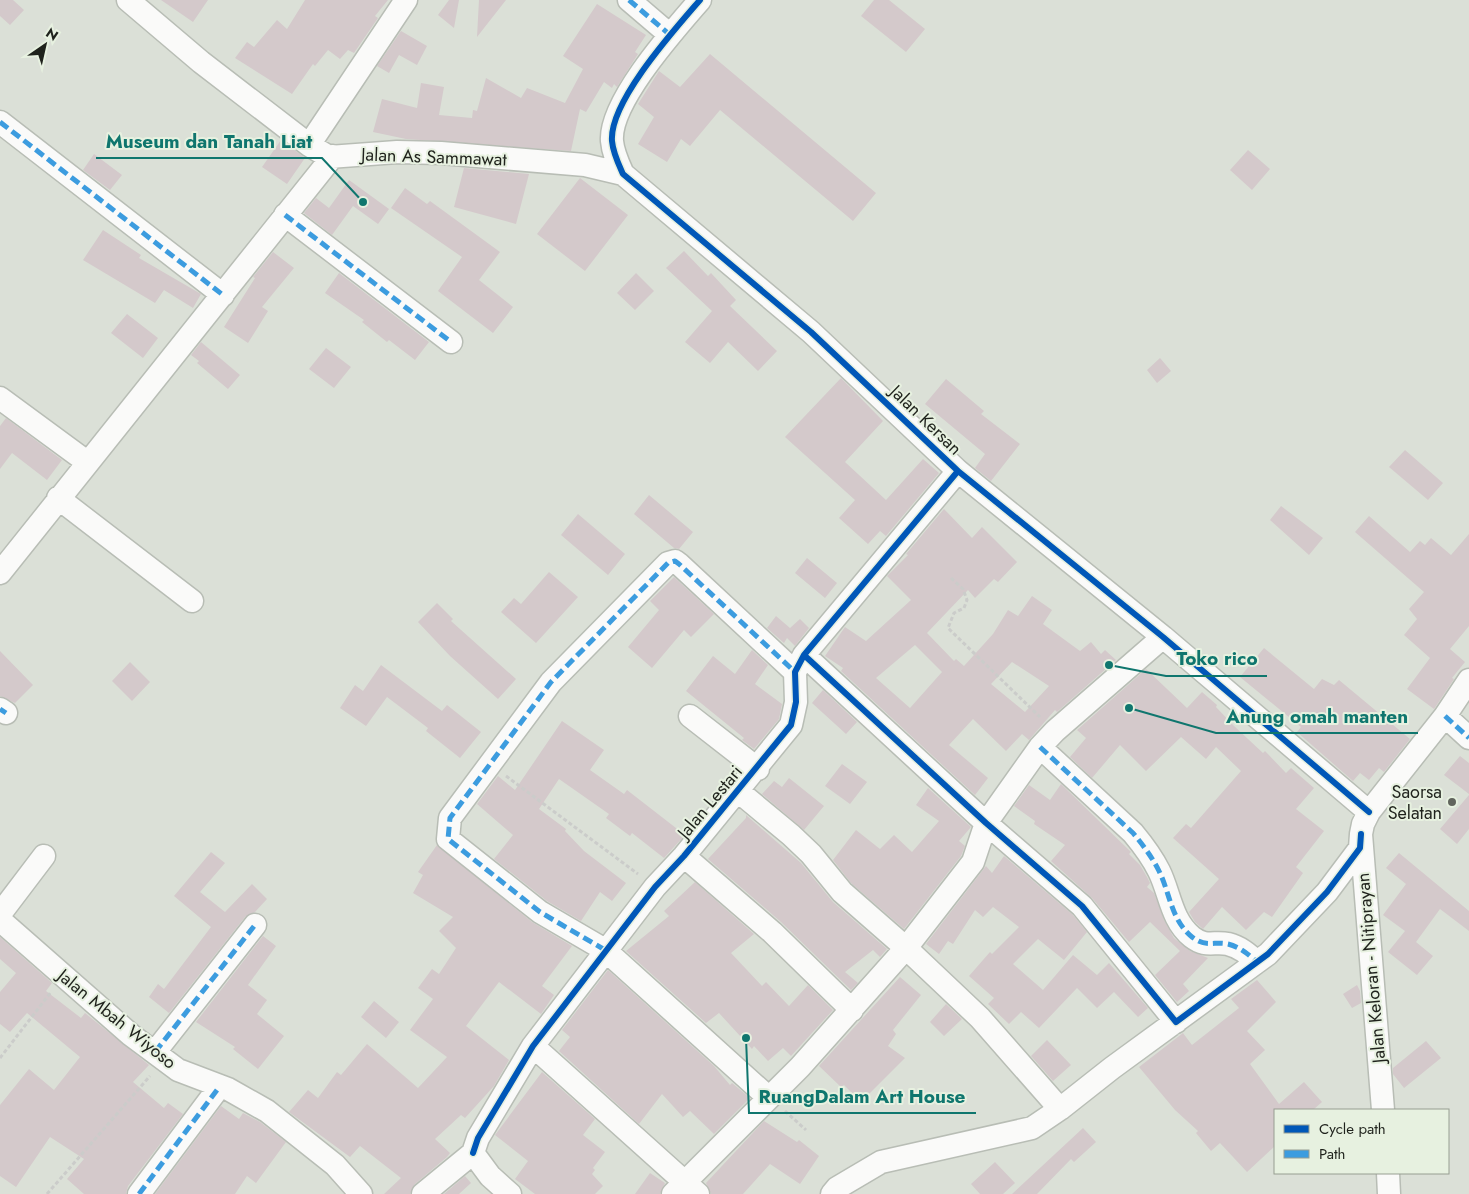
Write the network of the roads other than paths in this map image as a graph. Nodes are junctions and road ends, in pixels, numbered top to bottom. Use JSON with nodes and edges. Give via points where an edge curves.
{"nodes":[{"id":1,"x":128,"y":0,"type":"edge"},
{"id":2,"x":406,"y":0,"type":"edge"},
{"id":3,"x":629,"y":0,"type":"edge"},
{"id":4,"x":700,"y":0,"type":"edge"},
{"id":5,"x":670,"y":35,"type":"junction"},
{"id":6,"x":0,"y":122,"type":"edge"},
{"id":7,"x":612,"y":140,"type":"junction"},
{"id":8,"x":309,"y":145,"type":"junction"},
{"id":9,"x":332,"y":156,"type":"junction"},
{"id":10,"x":585,"y":166,"type":"junction"},
{"id":11,"x":623,"y":174,"type":"junction"},
{"id":12,"x":285,"y":215,"type":"junction"},
{"id":13,"x":223,"y":295,"type":"junction"},
{"id":14,"x":451,"y":342,"type":"dead end"},
{"id":15,"x":0,"y":398,"type":"edge"},
{"id":16,"x":87,"y":462,"type":"junction"},
{"id":17,"x":958,"y":471,"type":"junction"},
{"id":18,"x":58,"y":498,"type":"junction"},
{"id":19,"x":0,"y":573,"type":"edge"},
{"id":20,"x":192,"y":601,"type":"dead end"},
{"id":21,"x":1164,"y":637,"type":"junction"},
{"id":22,"x":800,"y":663,"type":"junction"},
{"id":23,"x":1469,"y":680,"type":"edge"},
{"id":24,"x":690,"y":716,"type":"dead end"},
{"id":25,"x":1445,"y":716,"type":"junction"},
{"id":26,"x":1469,"y":738,"type":"edge"},
{"id":27,"x":1048,"y":739,"type":"junction"},
{"id":28,"x":758,"y":769,"type":"junction"},
{"id":29,"x":738,"y":790,"type":"junction"},
{"id":30,"x":1369,"y":812,"type":"junction"},
{"id":31,"x":986,"y":824,"type":"junction"},
{"id":32,"x":1361,"y":834,"type":"junction"},
{"id":33,"x":44,"y":856,"type":"dead end"},
{"id":34,"x":684,"y":856,"type":"junction"},
{"id":35,"x":0,"y":914,"type":"edge"},
{"id":36,"x":0,"y":920,"type":"edge"},
{"id":37,"x":255,"y":924,"type":"dead end"},
{"id":38,"x":906,"y":948,"type":"junction"},
{"id":39,"x":605,"y":950,"type":"junction"},
{"id":40,"x":1257,"y":962,"type":"junction"},
{"id":41,"x":852,"y":1010,"type":"junction"},
{"id":42,"x":1176,"y":1022,"type":"junction"},
{"id":43,"x":532,"y":1046,"type":"junction"},
{"id":44,"x":160,"y":1056,"type":"junction"},
{"id":45,"x":220,"y":1086,"type":"junction"},
{"id":46,"x":769,"y":1098,"type":"junction"},
{"id":47,"x":1060,"y":1109,"type":"junction"},
{"id":48,"x":1383,"y":1109,"type":"edge"},
{"id":49,"x":472,"y":1153,"type":"junction"},
{"id":50,"x":1388,"y":1174,"type":"edge"},
{"id":51,"x":685,"y":1190,"type":"edge"},
{"id":52,"x":139,"y":1194,"type":"edge"},
{"id":53,"x":360,"y":1194,"type":"edge"},
{"id":54,"x":423,"y":1194,"type":"edge"},
{"id":55,"x":510,"y":1194,"type":"edge"},
{"id":56,"x":832,"y":1194,"type":"edge"},
{"id":57,"x":1389,"y":1194,"type":"edge"}],
"edges":[{"from":1,"to":8,"type":"street","name":"Jalan As Sammawat","via":[[201,62]]},
{"from":2,"to":8,"type":"street"},
{"from":3,"to":5,"type":"street"},
{"from":4,"to":5,"type":"street","name":"Jalan Kersan"},
{"from":5,"to":7,"type":"street","name":"Jalan Kersan","via":[[625,100]]},
{"from":6,"to":13,"type":"street"},
{"from":7,"to":10,"type":"street"},
{"from":7,"to":11,"type":"street","name":"Jalan Kersan"},
{"from":8,"to":9,"type":"street","name":"Jalan As Sammawat"},
{"from":9,"to":10,"type":"street","name":"Jalan As Sammawat","via":[[441,153]]},
{"from":9,"to":12,"type":"street"},
{"from":10,"to":11,"type":"street","name":"Jalan As Sammawat"},
{"from":11,"to":17,"type":"street","name":"Jalan Kersan","via":[[811,332]]},
{"from":12,"to":13,"type":"street"},
{"from":12,"to":14,"type":"street"},
{"from":13,"to":16,"type":"street"},
{"from":15,"to":16,"type":"street"},
{"from":16,"to":18,"type":"street"},
{"from":17,"to":21,"type":"street","name":"Jalan Kersan"},
{"from":17,"to":22,"type":"street"},
{"from":18,"to":19,"type":"street"},
{"from":18,"to":20,"type":"street"},
{"from":21,"to":27,"type":"street"},
{"from":21,"to":30,"type":"street","name":"Jalan Kersan"},
{"from":22,"to":28,"type":"street","name":"Jalan Lestari","via":[[791,725]]},
{"from":22,"to":31,"type":"street"},
{"from":22,"to":39,"type":"street","via":[[679,564],[675,561],[668,563],[552,682],[450,818],[448,839],[540,912]]},
{"from":23,"to":25,"type":"street","name":"Jalan Keloran - Nitiprayan"},
{"from":24,"to":28,"type":"street"},
{"from":25,"to":26,"type":"street"},
{"from":25,"to":30,"type":"street","name":"Jalan Keloran - Nitiprayan"},
{"from":27,"to":31,"type":"street"},
{"from":27,"to":40,"type":"street","via":[[1145,848],[1160,872],[1179,922],[1192,937],[1209,945],[1226,944],[1242,949]]},
{"from":28,"to":29,"type":"street","name":"Jalan Lestari"},
{"from":29,"to":34,"type":"street","name":"Jalan Lestari"},
{"from":29,"to":38,"type":"street","via":[[811,854],[842,892]]},
{"from":30,"to":32,"type":"street","name":"Jalan Keloran - Nitiprayan"},
{"from":31,"to":38,"type":"street","via":[[973,862]]},
{"from":31,"to":42,"type":"street","via":[[1082,906]]},
{"from":32,"to":40,"type":"street","via":[[1360,848],[1327,892]]},
{"from":32,"to":48,"type":"street","name":"Jalan Keloran - Nitiprayan"},
{"from":33,"to":35,"type":"street"},
{"from":34,"to":39,"type":"street","name":"Jalan Lestari"},
{"from":34,"to":41,"type":"street","via":[[772,932]]},
{"from":36,"to":44,"type":"street","name":"Jalan Mbah Wiyoso","via":[[131,1035]]},
{"from":37,"to":44,"type":"street"},
{"from":38,"to":41,"type":"street"},
{"from":38,"to":47,"type":"street","via":[[980,1018]]},
{"from":39,"to":43,"type":"street","name":"Jalan Lestari"},
{"from":39,"to":46,"type":"street"},
{"from":40,"to":42,"type":"street"},
{"from":41,"to":46,"type":"street"},
{"from":42,"to":47,"type":"street"},
{"from":43,"to":49,"type":"street","name":"Jalan Lestari"},
{"from":43,"to":51,"type":"street"},
{"from":44,"to":45,"type":"street","name":"Jalan Mbah Wiyoso","via":[[178,1070]]},
{"from":45,"to":52,"type":"street"},
{"from":45,"to":53,"type":"street","name":"Jalan Mbah Wiyoso","via":[[267,1111],[301,1136],[335,1164]]},
{"from":46,"to":51,"type":"street"},
{"from":47,"to":56,"type":"street","via":[[1032,1128],[881,1162]]},
{"from":49,"to":54,"type":"street"},
{"from":49,"to":55,"type":"street"},
{"from":50,"to":57,"type":"street"}]}
